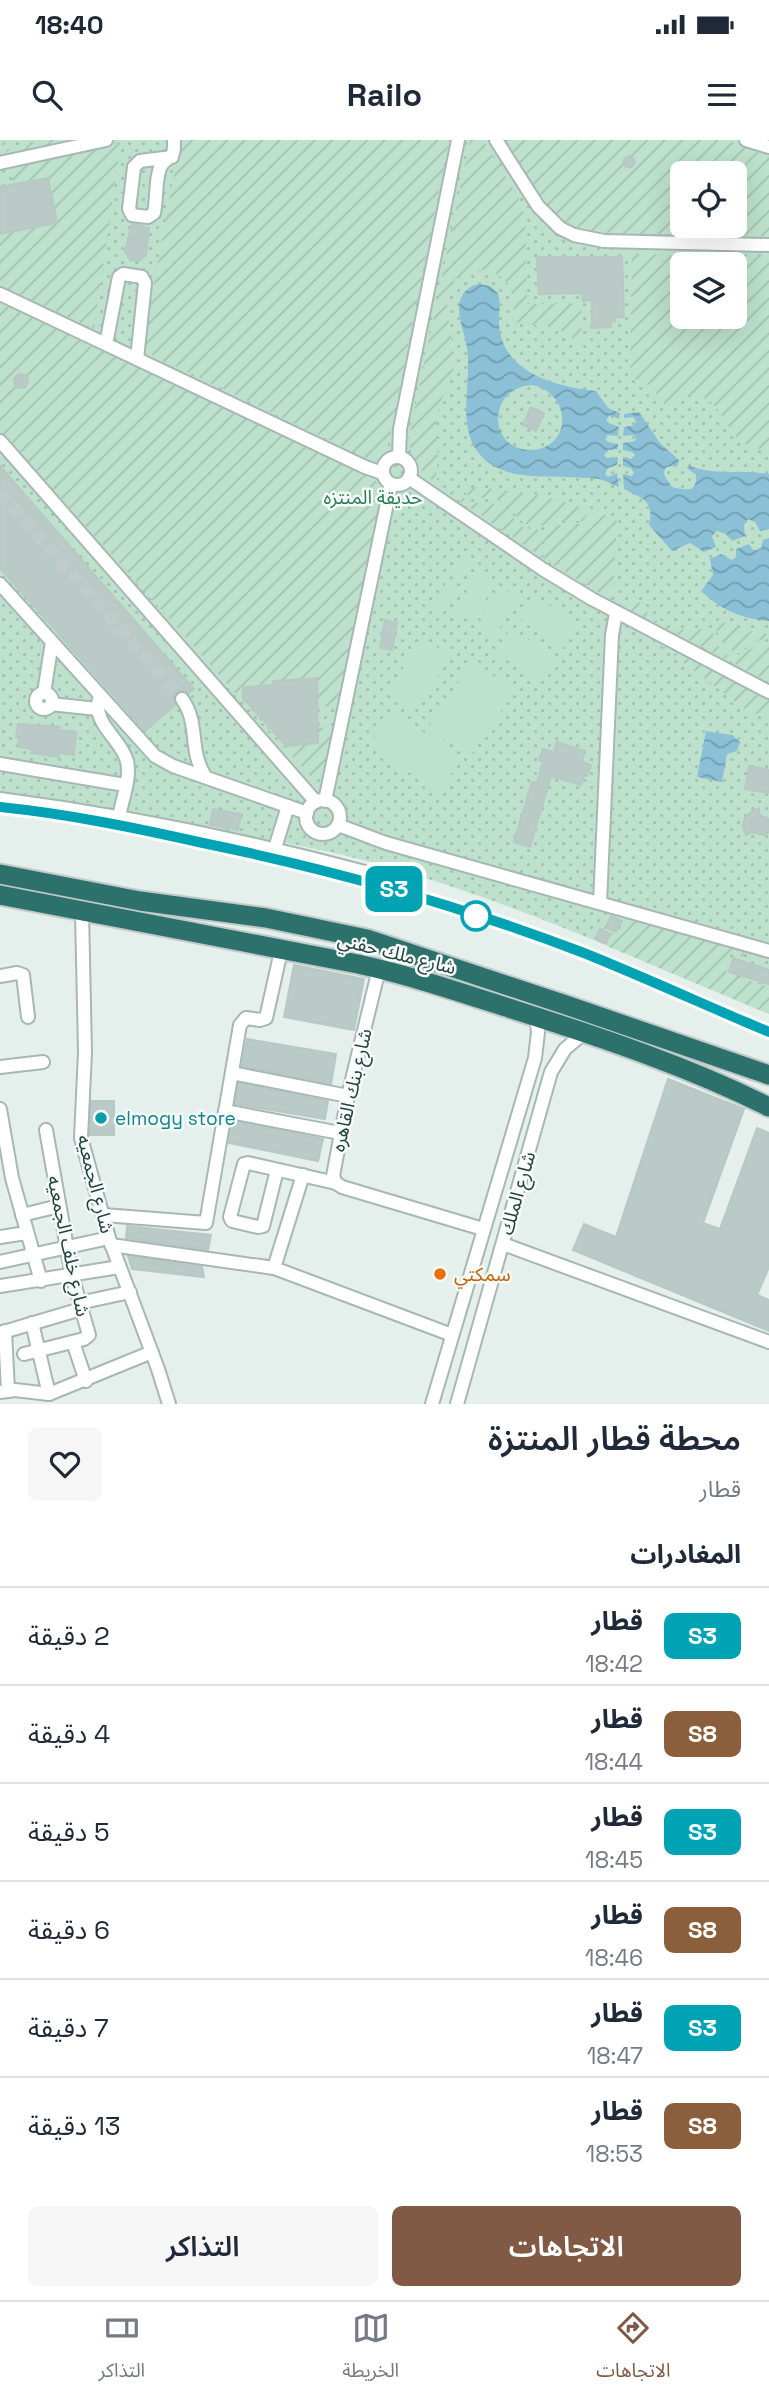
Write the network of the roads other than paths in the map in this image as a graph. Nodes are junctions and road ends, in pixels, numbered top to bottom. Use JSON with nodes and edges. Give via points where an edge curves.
{"nodes":[{"id":1,"x":106,"y":140,"type":"edge"},
{"id":2,"x":174,"y":140,"type":"edge"},
{"id":3,"x":458,"y":140,"type":"edge"},
{"id":4,"x":496,"y":140,"type":"edge"},
{"id":5,"x":746,"y":140,"type":"edge"},
{"id":6,"x":769,"y":147,"type":"edge"},
{"id":7,"x":172,"y":157,"type":"junction"},
{"id":8,"x":0,"y":163,"type":"edge"},
{"id":9,"x":769,"y":245,"type":"edge"},
{"id":10,"x":0,"y":295,"type":"edge"},
{"id":11,"x":106,"y":344,"type":"junction"},
{"id":12,"x":136,"y":359,"type":"junction"},
{"id":13,"x":0,"y":441,"type":"edge"},
{"id":14,"x":399,"y":457,"type":"junction"},
{"id":15,"x":382,"y":473,"type":"junction"},
{"id":16,"x":409,"y":478,"type":"junction"},
{"id":17,"x":391,"y":484,"type":"junction"},
{"id":18,"x":0,"y":584,"type":"edge"},
{"id":19,"x":616,"y":613,"type":"junction"},
{"id":20,"x":52,"y":642,"type":"junction"},
{"id":21,"x":769,"y":692,"type":"edge"},
{"id":22,"x":182,"y":699,"type":"tunnel mouth"},
{"id":23,"x":99,"y":703,"type":"junction"},
{"id":24,"x":0,"y":764,"type":"edge"},
{"id":25,"x":205,"y":776,"type":"junction"},
{"id":26,"x":125,"y":785,"type":"junction"},
{"id":27,"x":0,"y":799,"type":"edge"},
{"id":28,"x":320,"y":801,"type":"junction"},
{"id":29,"x":288,"y":806,"type":"junction"},
{"id":30,"x":307,"y":813,"type":"junction"},
{"id":31,"x":119,"y":817,"type":"junction"},
{"id":32,"x":338,"y":825,"type":"junction"},
{"id":33,"x":275,"y":848,"type":"junction"},
{"id":34,"x":365,"y":872,"type":"dead end"},
{"id":35,"x":0,"y":874,"type":"edge"},
{"id":36,"x":0,"y":895,"type":"edge"},
{"id":37,"x":600,"y":903,"type":"junction"},
{"id":38,"x":82,"y":912,"type":"junction"},
{"id":39,"x":265,"y":918,"type":"junction"},
{"id":40,"x":331,"y":931,"type":"junction"},
{"id":41,"x":271,"y":949,"type":"junction"},
{"id":42,"x":769,"y":951,"type":"edge"},
{"id":43,"x":323,"y":958,"type":"junction"},
{"id":44,"x":379,"y":969,"type":"junction"},
{"id":45,"x":0,"y":976,"type":"edge"},
{"id":46,"x":28,"y":1017,"type":"dead end"},
{"id":47,"x":536,"y":1017,"type":"junction"},
{"id":48,"x":584,"y":1033,"type":"junction"},
{"id":49,"x":43,"y":1062,"type":"dead end"},
{"id":50,"x":0,"y":1067,"type":"edge"},
{"id":51,"x":232,"y":1073,"type":"junction"},
{"id":52,"x":769,"y":1075,"type":"edge"},
{"id":53,"x":348,"y":1096,"type":"junction"},
{"id":54,"x":769,"y":1107,"type":"edge"},
{"id":55,"x":0,"y":1109,"type":"edge"},
{"id":56,"x":225,"y":1111,"type":"junction"},
{"id":57,"x":46,"y":1130,"type":"dead end"},
{"id":58,"x":340,"y":1133,"type":"junction"},
{"id":59,"x":277,"y":1170,"type":"junction"},
{"id":60,"x":303,"y":1175,"type":"junction"},
{"id":61,"x":336,"y":1183,"type":"junction"},
{"id":62,"x":59,"y":1206,"type":"junction"},
{"id":63,"x":22,"y":1215,"type":"junction"},
{"id":64,"x":104,"y":1215,"type":"junction"},
{"id":65,"x":483,"y":1229,"type":"junction"},
{"id":66,"x":26,"y":1233,"type":"junction"},
{"id":67,"x":0,"y":1237,"type":"edge"},
{"id":68,"x":110,"y":1241,"type":"junction"},
{"id":69,"x":503,"y":1244,"type":"junction"},
{"id":70,"x":67,"y":1247,"type":"junction"},
{"id":71,"x":32,"y":1254,"type":"junction"},
{"id":72,"x":0,"y":1262,"type":"edge"},
{"id":73,"x":119,"y":1267,"type":"junction"},
{"id":74,"x":274,"y":1268,"type":"junction"},
{"id":75,"x":72,"y":1276,"type":"junction"},
{"id":76,"x":40,"y":1281,"type":"junction"},
{"id":77,"x":466,"y":1285,"type":"junction"},
{"id":78,"x":0,"y":1286,"type":"edge"},
{"id":79,"x":130,"y":1292,"type":"junction"},
{"id":80,"x":489,"y":1292,"type":"junction"},
{"id":81,"x":80,"y":1306,"type":"junction"},
{"id":82,"x":32,"y":1323,"type":"junction"},
{"id":83,"x":2,"y":1332,"type":"edge"},
{"id":84,"x":452,"y":1335,"type":"junction"},
{"id":85,"x":73,"y":1342,"type":"junction"},
{"id":86,"x":769,"y":1342,"type":"edge"},
{"id":87,"x":38,"y":1351,"type":"junction"},
{"id":88,"x":152,"y":1352,"type":"junction"},
{"id":89,"x":23,"y":1354,"type":"dead end"},
{"id":90,"x":86,"y":1381,"type":"junction"},
{"id":91,"x":4,"y":1391,"type":"edge"},
{"id":92,"x":43,"y":1398,"type":"edge"},
{"id":93,"x":168,"y":1402,"type":"edge"},
{"id":94,"x":155,"y":1404,"type":"edge"},
{"id":95,"x":432,"y":1404,"type":"edge"},
{"id":96,"x":457,"y":1404,"type":"edge"}],
"edges":[{"from":1,"to":8,"type":"street"},
{"from":2,"to":7,"type":"street"},
{"from":3,"to":14,"type":"street","via":[[400,429]]},
{"from":4,"to":9,"type":"street","via":[[548,218],[574,235],[604,241]]},
{"from":5,"to":6,"type":"street"},
{"from":7,"to":7,"type":"street","via":[[159,170],[154,214],[132,215],[134,167],[140,161]]},
{"from":10,"to":11,"type":"street"},
{"from":11,"to":12,"type":"street"},
{"from":11,"to":12,"type":"street","via":[[119,277],[142,277]]},
{"from":12,"to":15,"type":"street"},
{"from":13,"to":28,"type":"street"},
{"from":14,"to":15,"type":"street","via":[[387,461]]},
{"from":14,"to":16,"type":"street","via":[[411,467]]},
{"from":15,"to":17,"type":"street"},
{"from":16,"to":17,"type":"street"},
{"from":16,"to":19,"type":"street"},
{"from":17,"to":28,"type":"street"},
{"from":18,"to":20,"type":"street"},
{"from":19,"to":21,"type":"street"},
{"from":19,"to":37,"type":"street"},
{"from":20,"to":23,"type":"street"},
{"from":20,"to":23,"type":"street","via":[[48,698]]},
{"from":22,"to":25,"type":"street","via":[[190,712],[195,756]]},
{"from":23,"to":25,"type":"street","via":[[155,756]]},
{"from":23,"to":26,"type":"street","via":[[101,720],[125,756]]},
{"from":24,"to":26,"type":"street"},
{"from":25,"to":29,"type":"street"},
{"from":26,"to":31,"type":"street"},
{"from":27,"to":31,"type":"street"},
{"from":28,"to":30,"type":"street"},
{"from":28,"to":32,"type":"street","via":[[334,804],[339,811]]},
{"from":29,"to":30,"type":"street"},
{"from":29,"to":33,"type":"street"},
{"from":30,"to":32,"type":"street","via":[[315,832],[328,834]]},
{"from":31,"to":33,"type":"street"},
{"from":32,"to":37,"type":"street","via":[[386,843]]},
{"from":33,"to":34,"type":"street"},
{"from":35,"to":39,"type":"highway","name":"شارع ملك حفني","via":[[140,901]]},
{"from":36,"to":38,"type":"highway","name":"شارع ملك حفني"},
{"from":37,"to":42,"type":"street"},
{"from":38,"to":41,"type":"highway","name":"شارع ملك حفني"},
{"from":38,"to":64,"type":"street","name":"شارع الجمعيه","via":[[85,1061],[81,1138]]},
{"from":39,"to":40,"type":"highway","name":"شارع ملك حفني"},
{"from":39,"to":41,"type":"highway","via":[[274,930]]},
{"from":40,"to":43,"type":"highway","via":[[317,937],[317,953]]},
{"from":40,"to":52,"type":"highway","name":"شارع ملك حفني","via":[[407,952]]},
{"from":41,"to":43,"type":"highway","name":"شارع ملك حفني"},
{"from":41,"to":51,"type":"street","via":[[267,1018],[242,1021]]},
{"from":43,"to":44,"type":"highway","name":"شارع ملك حفني"},
{"from":44,"to":47,"type":"highway","name":"شارع ملك حفني"},
{"from":44,"to":53,"type":"street","name":"شارع بنك القاهره"},
{"from":45,"to":46,"type":"street","via":[[23,975]]},
{"from":47,"to":48,"type":"highway","name":"شارع ملك حفني"},
{"from":47,"to":65,"type":"street","name":"شارع الملك","via":[[535,1058]]},
{"from":48,"to":54,"type":"highway","name":"شارع ملك حفني","via":[[697,1074]]},
{"from":48,"to":69,"type":"street","name":"شارع الملك","via":[[565,1049],[551,1072]]},
{"from":49,"to":50,"type":"street"},
{"from":51,"to":53,"type":"street"},
{"from":51,"to":56,"type":"street"},
{"from":53,"to":58,"type":"street","name":"شارع بنك القاهره"},
{"from":55,"to":63,"type":"street"},
{"from":56,"to":58,"type":"street"},
{"from":56,"to":64,"type":"street","via":[[204,1224]]},
{"from":57,"to":62,"type":"street","name":"شارع خلف الجمعيه"},
{"from":58,"to":61,"type":"street","name":"شارع بنك القاهره","via":[[333,1169]]},
{"from":59,"to":59,"type":"street","via":[[244,1164],[232,1221],[263,1226]]},
{"from":59,"to":60,"type":"street"},
{"from":60,"to":61,"type":"street"},
{"from":60,"to":74,"type":"street"},
{"from":61,"to":65,"type":"street"},
{"from":62,"to":63,"type":"street"},
{"from":62,"to":70,"type":"street","name":"شارع خلف الجمعيه"},
{"from":63,"to":66,"type":"street"},
{"from":64,"to":68,"type":"street","name":"شارع الجمعيه"},
{"from":65,"to":77,"type":"street","name":"شارع الملك"},
{"from":66,"to":67,"type":"street"},
{"from":66,"to":71,"type":"street"},
{"from":68,"to":70,"type":"street"},
{"from":68,"to":73,"type":"street","name":"شارع الجمعيه"},
{"from":68,"to":74,"type":"street"},
{"from":69,"to":80,"type":"street","name":"شارع الملك"},
{"from":69,"to":86,"type":"street"},
{"from":70,"to":71,"type":"street"},
{"from":70,"to":75,"type":"street","name":"شارع خلف الجمعيه"},
{"from":71,"to":72,"type":"street"},
{"from":71,"to":76,"type":"street"},
{"from":73,"to":75,"type":"street"},
{"from":73,"to":79,"type":"street","name":"شارع الجمعيه"},
{"from":74,"to":84,"type":"street"},
{"from":75,"to":76,"type":"street"},
{"from":75,"to":81,"type":"street","name":"شارع خلف الجمعيه"},
{"from":76,"to":78,"type":"street"},
{"from":77,"to":80,"type":"street"},
{"from":77,"to":84,"type":"street","name":"شارع الملك"},
{"from":79,"to":81,"type":"street"},
{"from":79,"to":88,"type":"street","name":"شارع الجمعيه"},
{"from":80,"to":96,"type":"street","name":"شارع الملك"},
{"from":81,"to":82,"type":"street"},
{"from":81,"to":85,"type":"street","name":"شارع خلف الجمعيه","via":[[89,1335]]},
{"from":82,"to":83,"type":"street"},
{"from":82,"to":87,"type":"street"},
{"from":83,"to":91,"type":"street"},
{"from":84,"to":95,"type":"street","name":"شارع الملك"},
{"from":85,"to":87,"type":"street","name":"شارع خلف الجمعيه"},
{"from":85,"to":90,"type":"street"},
{"from":87,"to":89,"type":"street","name":"شارع خلف الجمعيه"},
{"from":87,"to":92,"type":"street"},
{"from":88,"to":90,"type":"street"},
{"from":88,"to":93,"type":"street","name":"شارع الجمعيه"},
{"from":90,"to":92,"type":"street"},
{"from":91,"to":92,"type":"street"},
{"from":93,"to":94,"type":"street"}]}
